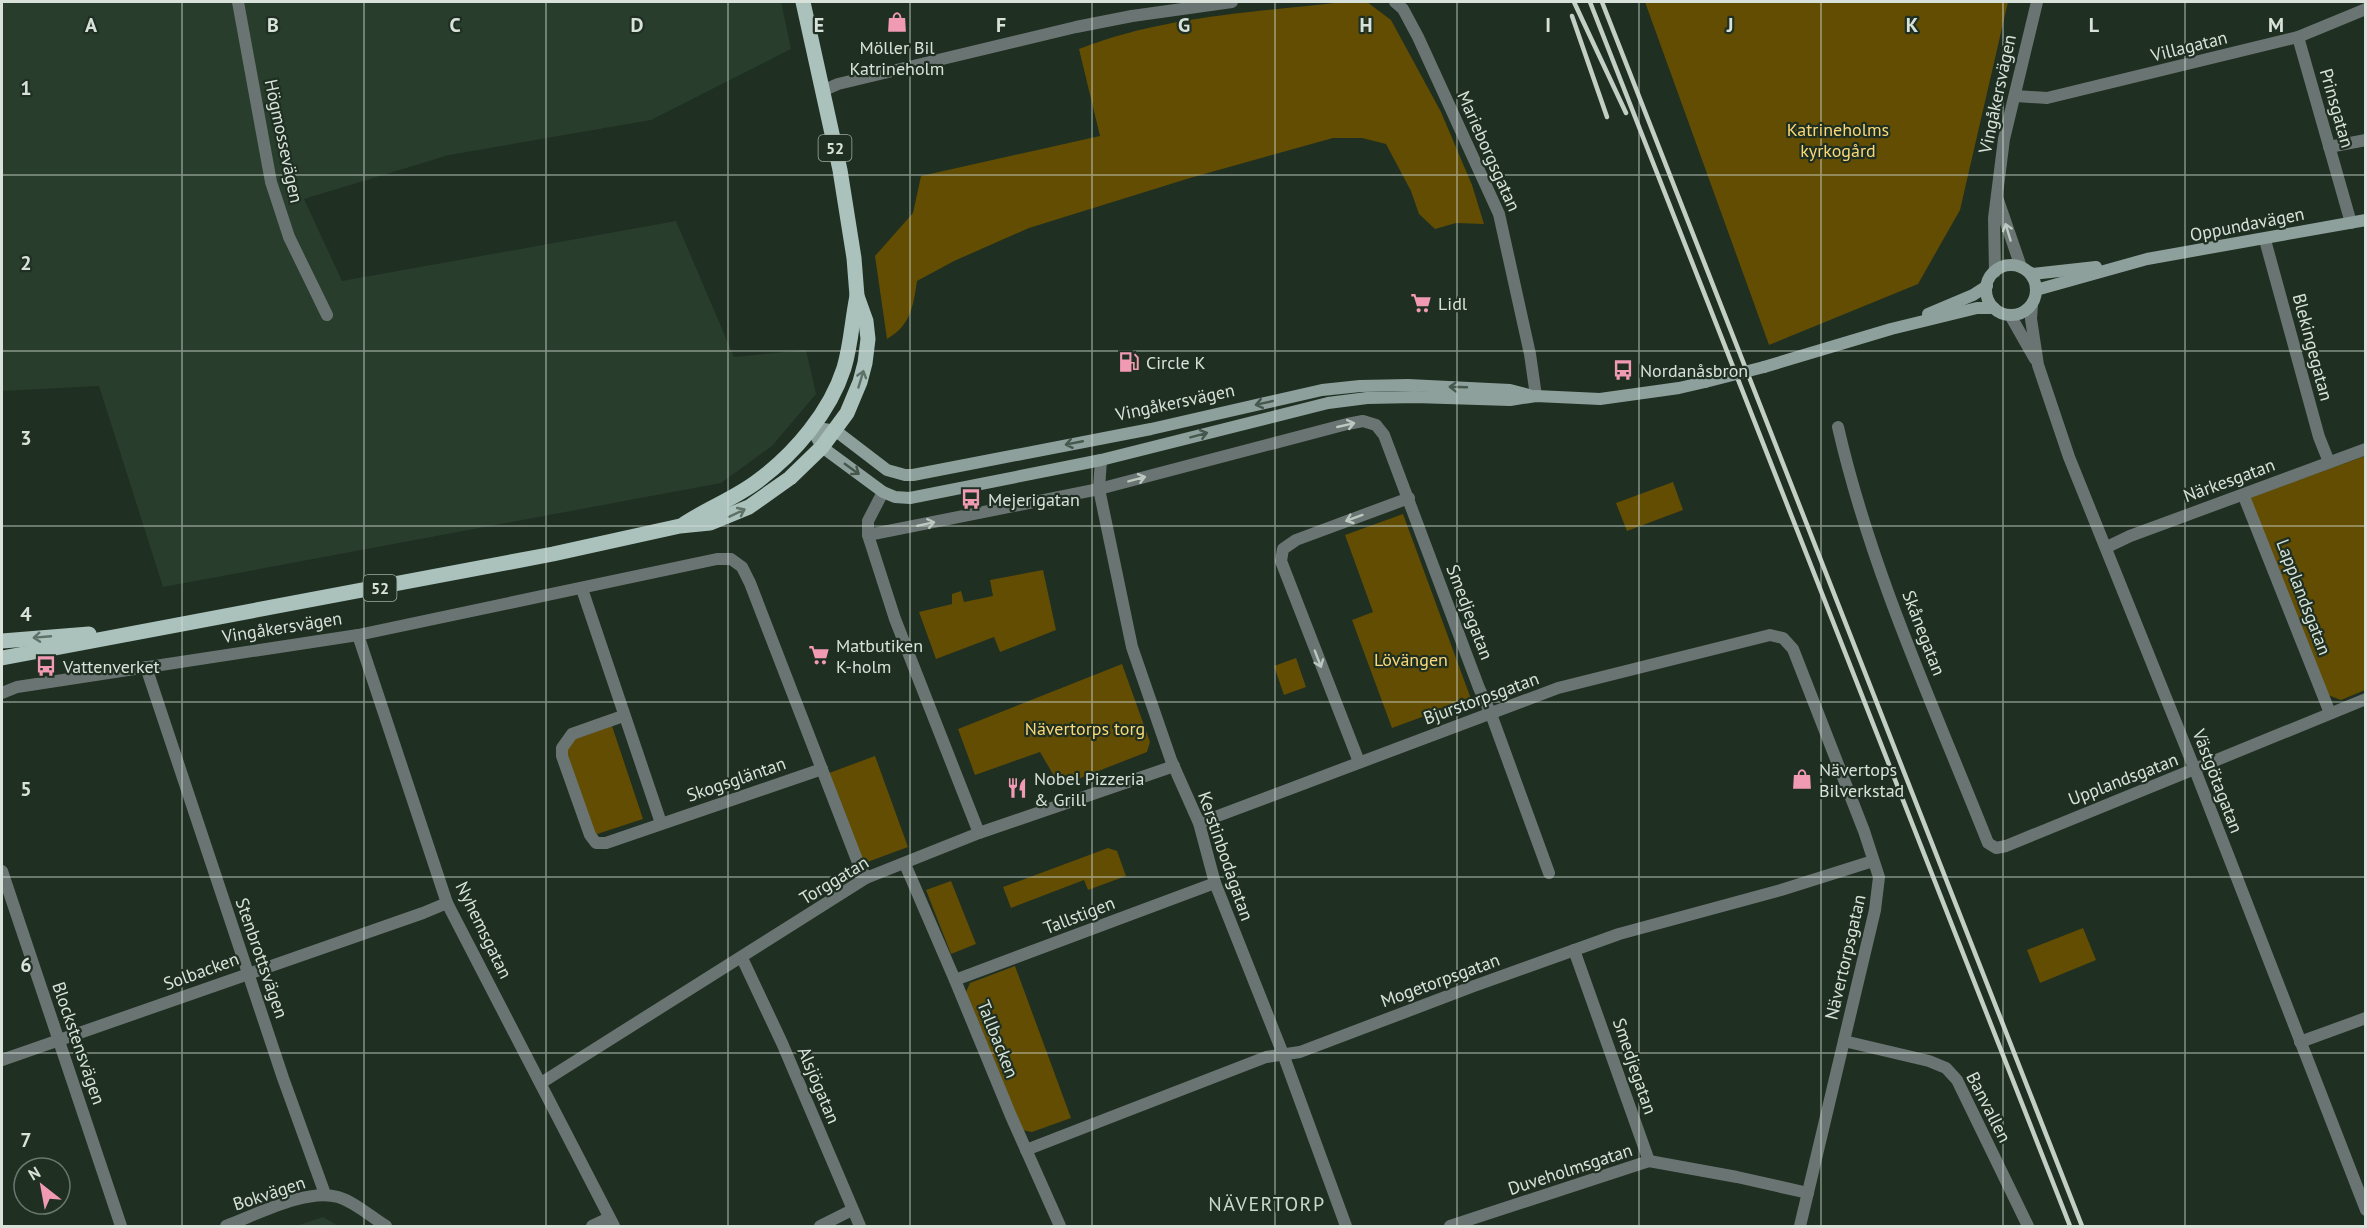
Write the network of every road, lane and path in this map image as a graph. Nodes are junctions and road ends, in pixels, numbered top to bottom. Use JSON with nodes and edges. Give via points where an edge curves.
{"nodes":[{"id":1,"x":238,"y":2,"type":"edge"},
{"id":2,"x":803,"y":2,"type":"edge"},
{"id":3,"x":1232,"y":2,"type":"edge"},
{"id":4,"x":1395,"y":2,"type":"edge"},
{"id":5,"x":2037,"y":2,"type":"edge"},
{"id":6,"x":2366,"y":9,"type":"edge"},
{"id":7,"x":2298,"y":37,"type":"junction"},
{"id":8,"x":822,"y":91,"type":"junction"},
{"id":9,"x":2016,"y":96,"type":"junction"},
{"id":10,"x":2366,"y":140,"type":"edge"},
{"id":11,"x":2329,"y":147,"type":"junction"},
{"id":12,"x":1997,"y":196,"type":"junction"},
{"id":13,"x":2366,"y":220,"type":"edge"},
{"id":14,"x":2351,"y":223,"type":"junction"},
{"id":15,"x":2265,"y":240,"type":"junction"},
{"id":16,"x":2136,"y":262,"type":"junction"},
{"id":17,"x":2025,"y":270,"type":"junction"},
{"id":18,"x":1995,"y":272,"type":"junction"},
{"id":19,"x":1987,"y":286,"type":"junction"},
{"id":20,"x":2036,"y":290,"type":"junction"},
{"id":21,"x":857,"y":296,"type":"junction"},
{"id":22,"x":2032,"y":304,"type":"junction"},
{"id":23,"x":1994,"y":308,"type":"junction"},
{"id":24,"x":327,"y":315,"type":"dead end"},
{"id":25,"x":2010,"y":315,"type":"junction"},
{"id":26,"x":1892,"y":329,"type":"junction"},
{"id":27,"x":2038,"y":365,"type":"junction"},
{"id":28,"x":1536,"y":396,"type":"junction"},
{"id":29,"x":811,"y":427,"type":"junction"},
{"id":30,"x":1838,"y":428,"type":"dead end"},
{"id":31,"x":836,"y":431,"type":"junction"},
{"id":32,"x":1101,"y":438,"type":"junction"},
{"id":33,"x":822,"y":447,"type":"junction"},
{"id":34,"x":2366,"y":449,"type":"edge"},
{"id":35,"x":1101,"y":460,"type":"junction"},
{"id":36,"x":2329,"y":462,"type":"junction"},
{"id":37,"x":894,"y":472,"type":"junction"},
{"id":38,"x":1099,"y":489,"type":"junction"},
{"id":39,"x":883,"y":492,"type":"junction"},
{"id":40,"x":2243,"y":494,"type":"junction"},
{"id":41,"x":1409,"y":498,"type":"junction"},
{"id":42,"x":680,"y":526,"type":"junction"},
{"id":43,"x":868,"y":535,"type":"junction"},
{"id":44,"x":2107,"y":548,"type":"junction"},
{"id":45,"x":582,"y":589,"type":"junction"},
{"id":46,"x":164,"y":628,"type":"junction"},
{"id":47,"x":358,"y":635,"type":"junction"},
{"id":48,"x":1783,"y":638,"type":"joint"},
{"id":49,"x":2,"y":641,"type":"edge"},
{"id":50,"x":2,"y":658,"type":"edge"},
{"id":51,"x":146,"y":667,"type":"junction"},
{"id":52,"x":2,"y":693,"type":"edge"},
{"id":53,"x":2366,"y":699,"type":"edge"},
{"id":54,"x":2330,"y":713,"type":"junction"},
{"id":55,"x":1491,"y":714,"type":"junction"},
{"id":56,"x":623,"y":716,"type":"junction"},
{"id":57,"x":1359,"y":762,"type":"junction"},
{"id":58,"x":1174,"y":766,"type":"junction"},
{"id":59,"x":822,"y":769,"type":"junction"},
{"id":60,"x":2195,"y":770,"type":"junction"},
{"id":61,"x":1199,"y":823,"type":"junction"},
{"id":62,"x":661,"y":824,"type":"junction"},
{"id":63,"x":979,"y":833,"type":"junction"},
{"id":64,"x":1992,"y":846,"type":"joint"},
{"id":65,"x":1874,"y":861,"type":"junction"},
{"id":66,"x":905,"y":864,"type":"junction"},
{"id":67,"x":2,"y":871,"type":"edge"},
{"id":68,"x":1548,"y":873,"type":"dead end"},
{"id":69,"x":866,"y":878,"type":"junction"},
{"id":70,"x":1215,"y":883,"type":"junction"},
{"id":71,"x":447,"y":903,"type":"junction"},
{"id":72,"x":1574,"y":950,"type":"junction"},
{"id":73,"x":742,"y":958,"type":"junction"},
{"id":74,"x":250,"y":973,"type":"junction"},
{"id":75,"x":955,"y":980,"type":"junction"},
{"id":76,"x":2366,"y":1018,"type":"edge"},
{"id":77,"x":59,"y":1040,"type":"junction"},
{"id":78,"x":1845,"y":1041,"type":"junction"},
{"id":79,"x":2300,"y":1042,"type":"junction"},
{"id":80,"x":1283,"y":1054,"type":"junction"},
{"id":81,"x":2,"y":1060,"type":"edge"},
{"id":82,"x":541,"y":1083,"type":"junction"},
{"id":83,"x":1026,"y":1150,"type":"junction"},
{"id":84,"x":1649,"y":1161,"type":"junction"},
{"id":85,"x":1808,"y":1192,"type":"junction"},
{"id":86,"x":325,"y":1194,"type":"junction"},
{"id":87,"x":852,"y":1210,"type":"junction"},
{"id":88,"x":2366,"y":1210,"type":"edge"},
{"id":89,"x":612,"y":1222,"type":"edge"},
{"id":90,"x":1453,"y":1226,"type":"edge"},
{"id":91,"x":121,"y":1227,"type":"edge"},
{"id":92,"x":225,"y":1227,"type":"edge"},
{"id":93,"x":386,"y":1227,"type":"edge"},
{"id":94,"x":592,"y":1227,"type":"edge"},
{"id":95,"x":820,"y":1227,"type":"edge"},
{"id":96,"x":860,"y":1227,"type":"edge"},
{"id":97,"x":1060,"y":1227,"type":"edge"},
{"id":98,"x":1346,"y":1227,"type":"edge"},
{"id":99,"x":1800,"y":1227,"type":"edge"},
{"id":100,"x":2028,"y":1227,"type":"edge"}],
"edges":[{"from":1,"to":24,"type":"street","name":"Högmossevägen","via":[[271,182],[289,237]]},
{"from":2,"to":8,"type":"main road","number":"52"},
{"from":3,"to":8,"type":"street","via":[[1076,27]]},
{"from":4,"to":28,"type":"street","name":"Marieborgsgatan","via":[[1418,38],[1499,213]]},
{"from":5,"to":9,"type":"street","name":"Vingåkersvägen"},
{"from":6,"to":7,"type":"street","name":"Villagatan"},
{"from":7,"to":9,"type":"street","name":"Villagatan","via":[[2047,98]]},
{"from":7,"to":11,"type":"street","name":"Prinsgatan"},
{"from":8,"to":21,"type":"main road","number":"52","via":[[843,190]]},
{"from":9,"to":12,"type":"street","name":"Vingåkersvägen","via":[[2004,139]]},
{"from":10,"to":11,"type":"street"},
{"from":11,"to":14,"type":"street","name":"Prinsgatan"},
{"from":17,"to":12,"type":"street","name":"Vingåkersvägen","one_way":true,"via":[[2014,251]]},
{"from":12,"to":18,"type":"street","name":"Vingåkersvägen"},
{"from":13,"to":14,"type":"main road","name":"Oppundavägen"},
{"from":14,"to":15,"type":"main road","name":"Oppundavägen"},
{"from":15,"to":16,"type":"main road","name":"Oppundavägen"},
{"from":15,"to":36,"type":"street","name":"Blekingegatan"},
{"from":16,"to":17,"type":"main road","name":"Oppundavägen","via":[[2045,273]]},
{"from":16,"to":20,"type":"main road","name":"Oppundavägen"},
{"from":17,"to":18,"type":"main road","via":[[2004,266]]},
{"from":17,"to":20,"type":"main road","name":"Vingåkersvägen","via":[[2034,280]]},
{"from":18,"to":19,"type":"main road"},
{"from":19,"to":23,"type":"main road"},
{"from":19,"to":26,"type":"main road","name":"Vingåkersvägen"},
{"from":20,"to":22,"type":"main road"},
{"from":21,"to":29,"type":"main road","number":"52","via":[[843,370],[830,400]]},
{"from":31,"to":21,"type":"main road","number":"52","one_way":true,"via":[[853,401],[865,363],[866,321]]},
{"from":22,"to":25,"type":"main road","via":[[2020,314]]},
{"from":22,"to":27,"type":"street","name":"Västgötagatan"},
{"from":23,"to":25,"type":"main road","name":"Vingåkersvägen"},
{"from":23,"to":26,"type":"main road","name":"Vingåkersvägen","via":[[1977,308]]},
{"from":25,"to":27,"type":"street","name":"Västgötagatan"},
{"from":26,"to":28,"type":"main road","name":"Vingåkersvägen","bridge":true,"via":[[1679,388],[1600,399]]},
{"from":27,"to":44,"type":"street","name":"Västgötagatan","via":[[2069,457]]},
{"from":28,"to":32,"type":"main road","name":"Vingåkersvägen","one_way":true,"via":[[1510,390],[1360,386],[1292,396]]},
{"from":35,"to":28,"type":"main road","name":"Vingåkersvägen","one_way":true,"via":[[1328,403],[1376,398],[1510,400]]},
{"from":29,"to":31,"type":"main road"},
{"from":29,"to":33,"type":"main road","name":"Vingåkersvägen"},
{"from":29,"to":42,"type":"main road","name":"Vingåkersvägen","number":"52","via":[[759,481]]},
{"from":30,"to":64,"type":"street","name":"Skånegatan","via":[[1850,480],[1883,577]]},
{"from":31,"to":33,"type":"main road","name":"Vingåkersvägen","number":"52"},
{"from":31,"to":37,"type":"main road"},
{"from":32,"to":35,"type":"main road"},
{"from":32,"to":37,"type":"main road","name":"Vingåkersvägen","one_way":true,"via":[[935,471],[906,475]]},
{"from":33,"to":39,"type":"main road","name":"Vingåkersvägen","one_way":true},
{"from":42,"to":33,"type":"main road","name":"Vingåkersvägen","number":"52","one_way":true,"via":[[711,523],[749,507],[790,478]]},
{"from":34,"to":36,"type":"street","name":"Närkesgatan"},
{"from":35,"to":38,"type":"street"},
{"from":35,"to":39,"type":"main road","name":"Vingåkersvägen","via":[[910,498]]},
{"from":36,"to":40,"type":"street","name":"Närkesgatan"},
{"from":37,"to":39,"type":"main road"},
{"from":38,"to":41,"type":"street","one_way":true,"via":[[1363,421],[1376,425],[1384,435]]},
{"from":43,"to":38,"type":"street","one_way":true},
{"from":38,"to":58,"type":"street","name":"Kerstinbodagatan","via":[[1132,647]]},
{"from":39,"to":43,"type":"street","via":[[868,521]]},
{"from":40,"to":44,"type":"street","name":"Närkesgatan"},
{"from":40,"to":54,"type":"street","name":"Lapplandsgatan"},
{"from":41,"to":55,"type":"street","name":"Smedjegatan"},
{"from":41,"to":57,"type":"street","one_way":true,"via":[[1296,540],[1283,549],[1281,561]]},
{"from":42,"to":46,"type":"main road","name":"Vingåkersvägen","number":"52","via":[[553,555]]},
{"from":43,"to":63,"type":"street","via":[[895,619]]},
{"from":44,"to":60,"type":"street","name":"Västgötagatan"},
{"from":45,"to":47,"type":"street","name":"Vingåkersvägen"},
{"from":45,"to":56,"type":"street"},
{"from":45,"to":59,"type":"street","name":"Vingåkersvägen","via":[[717,559],[731,559],[742,567]]},
{"from":46,"to":49,"type":"main road","name":"Vingåkersvägen","number":"52","one_way":true},
{"from":46,"to":50,"type":"main road","name":"Vingåkersvägen","number":"52"},
{"from":47,"to":51,"type":"street","name":"Vingåkersvägen"},
{"from":47,"to":71,"type":"street","name":"Nyhemsgatan"},
{"from":48,"to":55,"type":"street","name":"Bjurstorpsgatan","via":[[1770,635],[1558,688]]},
{"from":48,"to":65,"type":"street","name":"Nävertorpsgatan","via":[[1793,649]]},
{"from":51,"to":52,"type":"street","name":"Vingåkersvägen","via":[[17,687]]},
{"from":51,"to":74,"type":"street","name":"Stenbrottsvägen"},
{"from":53,"to":54,"type":"street","name":"Upplandsgatan"},
{"from":54,"to":60,"type":"street","name":"Upplandsgatan"},
{"from":55,"to":57,"type":"street","name":"Bjurstorpsgatan"},
{"from":55,"to":68,"type":"street","name":"Smedjegatan"},
{"from":56,"to":62,"type":"street"},
{"from":56,"to":62,"type":"street","name":"Skogsgläntan","via":[[572,734],[562,748],[562,756],[596,843]]},
{"from":57,"to":61,"type":"street","name":"Bjurstorpsgatan"},
{"from":58,"to":61,"type":"street","name":"Kerstinbodagatan"},
{"from":58,"to":63,"type":"street","name":"Torggatan"},
{"from":59,"to":62,"type":"street","name":"Skogsgläntan"},
{"from":59,"to":69,"type":"street"},
{"from":60,"to":64,"type":"street","name":"Upplandsgatan","via":[[2006,846]]},
{"from":60,"to":79,"type":"street","name":"Västgötagatan"},
{"from":61,"to":70,"type":"street","name":"Kerstinbodagatan"},
{"from":63,"to":66,"type":"street","name":"Torggatan"},
{"from":65,"to":72,"type":"street","name":"Mogetorpsgatan"},
{"from":65,"to":78,"type":"street","name":"Nävertorpsgatan","via":[[1879,890]]},
{"from":66,"to":69,"type":"street","name":"Torggatan"},
{"from":66,"to":75,"type":"street","name":"Tallbacken"},
{"from":67,"to":77,"type":"street","name":"Blockstensvägen"},
{"from":69,"to":73,"type":"street","name":"Torggatan"},
{"from":70,"to":75,"type":"street","name":"Tallstigen"},
{"from":70,"to":80,"type":"street","name":"Kerstinbodagatan"},
{"from":71,"to":74,"type":"street","name":"Solbacken"},
{"from":71,"to":82,"type":"street","name":"Nyhemsgatan"},
{"from":72,"to":80,"type":"street","name":"Mogetorpsgatan","via":[[1300,1052]]},
{"from":72,"to":84,"type":"street","name":"Smedjegatan"},
{"from":73,"to":82,"type":"street","name":"Torggatan"},
{"from":73,"to":87,"type":"street","name":"Alsjögatan"},
{"from":74,"to":77,"type":"street","name":"Solbacken"},
{"from":74,"to":86,"type":"street","name":"Stenbrottsvägen"},
{"from":75,"to":83,"type":"street","name":"Tallbacken"},
{"from":76,"to":79,"type":"street"},
{"from":77,"to":81,"type":"street","name":"Solbacken"},
{"from":77,"to":91,"type":"street","name":"Blockstensvägen"},
{"from":78,"to":85,"type":"street","name":"Nävertorpsgatan"},
{"from":78,"to":100,"type":"street","name":"Banvallen","via":[[1946,1068],[1957,1080]]},
{"from":79,"to":88,"type":"street","name":"Västgötagatan"},
{"from":80,"to":83,"type":"street","name":"Mogetorpsgatan"},
{"from":80,"to":98,"type":"street","name":"Kerstinbodagatan"},
{"from":82,"to":89,"type":"street","name":"Nyhemsgatan"},
{"from":83,"to":97,"type":"street","name":"Tallbacken"},
{"from":84,"to":85,"type":"street","name":"Duveholmsgatan"},
{"from":84,"to":90,"type":"street","name":"Duveholmsgatan"},
{"from":85,"to":99,"type":"street","name":"Nävertorpsgatan"},
{"from":86,"to":92,"type":"street","name":"Bokvägen"},
{"from":86,"to":93,"type":"street","via":[[340,1198]]},
{"from":87,"to":95,"type":"street"},
{"from":87,"to":96,"type":"street","name":"Alsjögatan"},
{"from":89,"to":94,"type":"street"}]}
